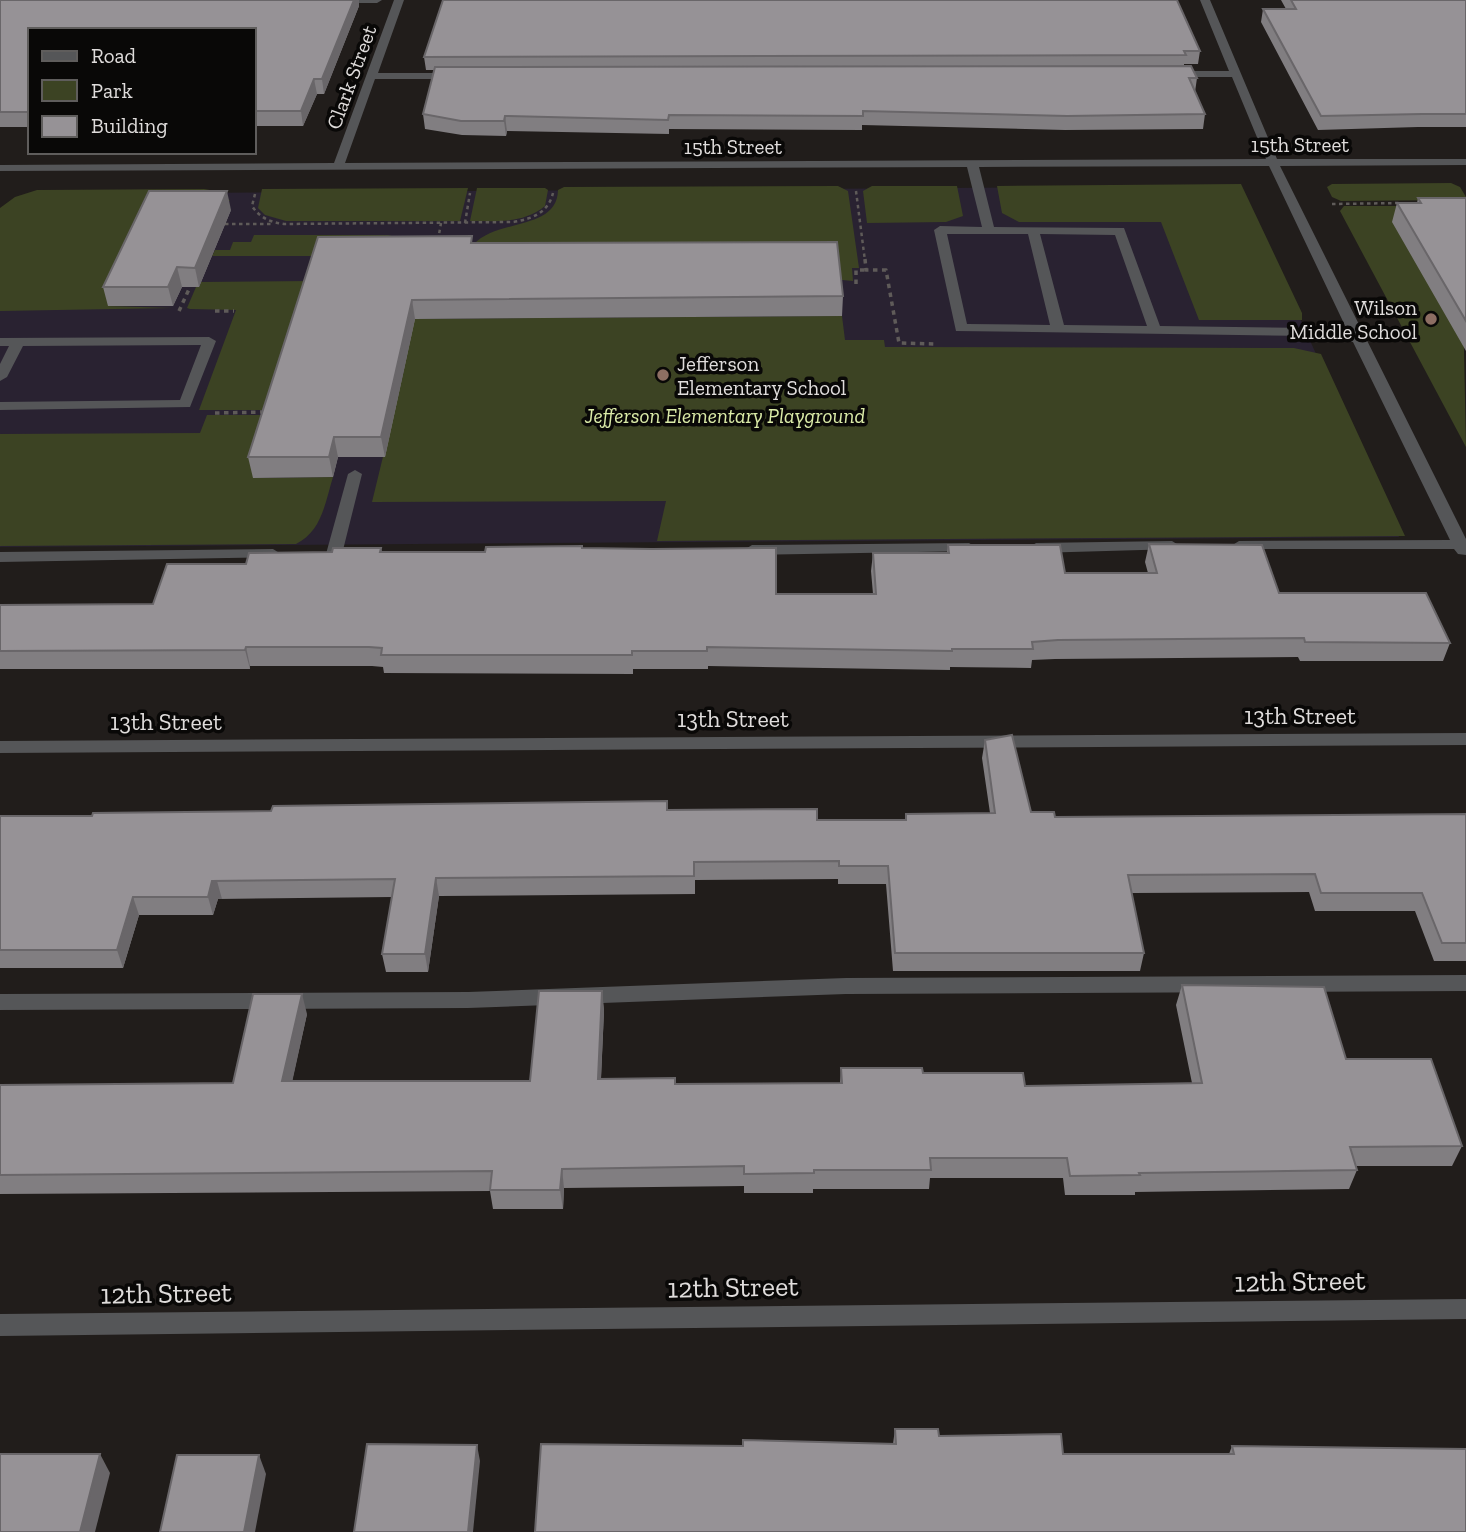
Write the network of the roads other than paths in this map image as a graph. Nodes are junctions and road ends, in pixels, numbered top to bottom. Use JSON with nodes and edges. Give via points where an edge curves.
{"nodes":[{"id":1,"x":324,"y":0,"type":"edge"},
{"id":2,"x":377,"y":0,"type":"edge"},
{"id":3,"x":399,"y":0,"type":"edge"},
{"id":4,"x":1205,"y":0,"type":"edge"},
{"id":5,"x":1168,"y":74,"type":"edge"},
{"id":6,"x":1236,"y":74,"type":"junction"},
{"id":7,"x":372,"y":76,"type":"junction"},
{"id":8,"x":471,"y":76,"type":"edge"},
{"id":9,"x":1466,"y":162,"type":"edge"},
{"id":10,"x":1273,"y":163,"type":"junction"},
{"id":11,"x":972,"y":164,"type":"junction"},
{"id":12,"x":338,"y":167,"type":"junction"},
{"id":13,"x":0,"y":168,"type":"edge"},
{"id":14,"x":989,"y":230,"type":"junction"},
{"id":15,"x":1033,"y":231,"type":"junction"},
{"id":16,"x":1058,"y":329,"type":"junction"},
{"id":17,"x":1155,"y":330,"type":"junction"},
{"id":18,"x":1358,"y":340,"type":"junction"},
{"id":19,"x":0,"y":342,"type":"edge"},
{"id":20,"x":18,"y":342,"type":"junction"},
{"id":21,"x":0,"y":377,"type":"edge"},
{"id":22,"x":0,"y":405,"type":"edge"},
{"id":23,"x":355,"y":474,"type":"dead end"},
{"id":24,"x":1191,"y":546,"type":"edge"},
{"id":25,"x":1219,"y":546,"type":"edge"},
{"id":26,"x":984,"y":548,"type":"edge"},
{"id":27,"x":1026,"y":548,"type":"edge"},
{"id":28,"x":1464,"y":548,"type":"edge"},
{"id":29,"x":735,"y":550,"type":"edge"},
{"id":30,"x":292,"y":554,"type":"edge"},
{"id":31,"x":334,"y":554,"type":"edge"},
{"id":32,"x":0,"y":556,"type":"edge"},
{"id":33,"x":1466,"y":739,"type":"edge"},
{"id":34,"x":0,"y":747,"type":"edge"},
{"id":35,"x":1466,"y":983,"type":"edge"},
{"id":36,"x":0,"y":1002,"type":"edge"},
{"id":37,"x":1466,"y":1309,"type":"edge"},
{"id":38,"x":0,"y":1325,"type":"edge"}],
"edges":[{"from":1,"to":2,"type":"street"},
{"from":3,"to":7,"type":"street","name":"Clark Street"},
{"from":4,"to":6,"type":"street"},
{"from":5,"to":6,"type":"street"},
{"from":6,"to":10,"type":"street"},
{"from":7,"to":8,"type":"street"},
{"from":7,"to":12,"type":"street","name":"Clark Street"},
{"from":9,"to":10,"type":"street","name":"15th Street"},
{"from":10,"to":11,"type":"street","name":"15th Street"},
{"from":10,"to":18,"type":"street"},
{"from":11,"to":12,"type":"street","name":"15th Street"},
{"from":11,"to":14,"type":"street"},
{"from":12,"to":13,"type":"street","name":"15th Street"},
{"from":14,"to":15,"type":"street"},
{"from":14,"to":16,"type":"street","via":[[940,230],[961,328]]},
{"from":15,"to":16,"type":"street"},
{"from":15,"to":17,"type":"street","via":[[1120,231]]},
{"from":16,"to":17,"type":"street"},
{"from":17,"to":18,"type":"street","via":[[1313,332]]},
{"from":18,"to":28,"type":"street"},
{"from":19,"to":20,"type":"street"},
{"from":20,"to":21,"type":"street"},
{"from":20,"to":22,"type":"street","via":[[209,341],[185,404]]},
{"from":23,"to":31,"type":"street"},
{"from":24,"to":27,"type":"street"},
{"from":25,"to":28,"type":"street"},
{"from":26,"to":29,"type":"street"},
{"from":30,"to":32,"type":"street"},
{"from":33,"to":34,"type":"street","name":"13th Street"},
{"from":35,"to":36,"type":"street","via":[[846,986],[468,1000]]},
{"from":37,"to":38,"type":"street","name":"12th Street"}]}
